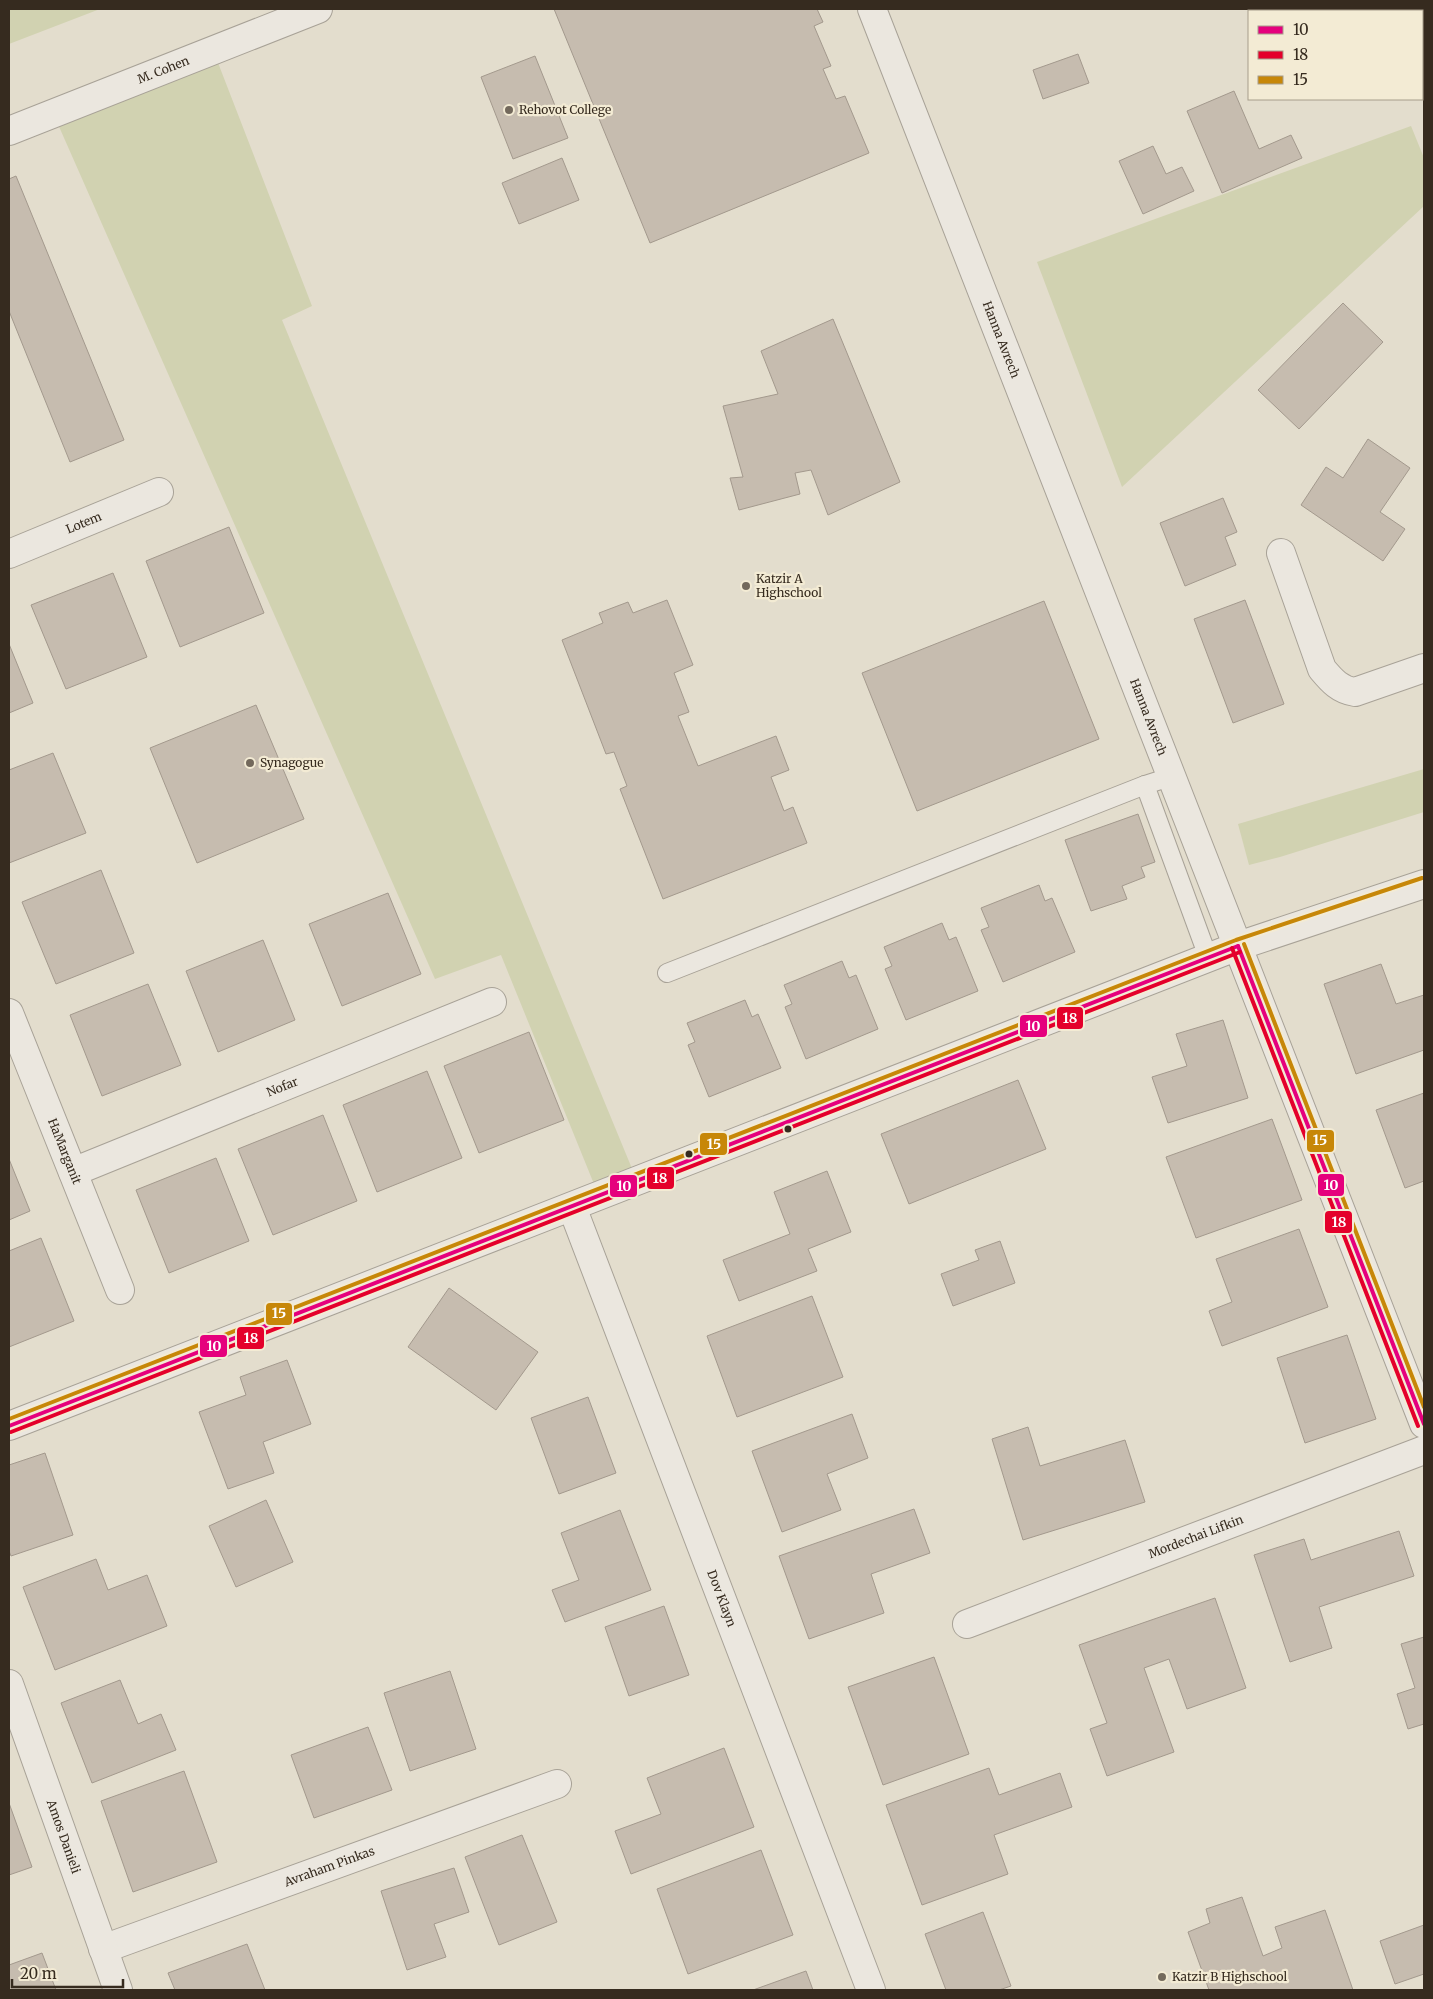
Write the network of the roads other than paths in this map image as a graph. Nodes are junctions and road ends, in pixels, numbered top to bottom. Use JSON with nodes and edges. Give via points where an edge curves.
{"nodes":[{"id":1,"x":318,"y":9,"type":"edge"},
{"id":2,"x":872,"y":9,"type":"edge"},
{"id":3,"x":9,"y":131,"type":"edge"},
{"id":4,"x":159,"y":492,"type":"dead end"},
{"id":5,"x":1281,"y":553,"type":"dead end"},
{"id":6,"x":9,"y":554,"type":"edge"},
{"id":7,"x":1424,"y":668,"type":"edge"},
{"id":8,"x":1173,"y":776,"type":"junction"},
{"id":9,"x":1145,"y":785,"type":"junction"},
{"id":10,"x":1424,"y":884,"type":"edge"},
{"id":11,"x":1238,"y":946,"type":"junction"},
{"id":12,"x":1208,"y":957,"type":"junction"},
{"id":13,"x":667,"y":973,"type":"dead end"},
{"id":14,"x":492,"y":1002,"type":"dead end"},
{"id":15,"x":9,"y":1013,"type":"edge"},
{"id":16,"x":72,"y":1172,"type":"junction"},
{"id":17,"x":572,"y":1207,"type":"junction"},
{"id":18,"x":120,"y":1290,"type":"dead end"},
{"id":19,"x":1424,"y":1424,"type":"edge"},
{"id":20,"x":9,"y":1426,"type":"edge"},
{"id":21,"x":1424,"y":1450,"type":"edge"},
{"id":22,"x":967,"y":1624,"type":"dead end"},
{"id":23,"x":9,"y":1684,"type":"edge"},
{"id":24,"x":557,"y":1784,"type":"dead end"},
{"id":25,"x":103,"y":1949,"type":"junction"},
{"id":26,"x":118,"y":1990,"type":"edge"},
{"id":27,"x":872,"y":1990,"type":"edge"}],
"edges":[{"from":1,"to":3,"type":"street","name":"M. Cohen"},
{"from":2,"to":8,"type":"street","name":"Hanna Avrech"},
{"from":4,"to":6,"type":"street","name":"Lotem"},
{"from":5,"to":7,"type":"street","via":[[1322,669],[1332,682],[1345,691],[1355,692]]},
{"from":8,"to":9,"type":"lane"},
{"from":8,"to":11,"type":"street","name":"Hanna Avrech"},
{"from":9,"to":12,"type":"lane"},
{"from":9,"to":13,"type":"lane"},
{"from":10,"to":11,"type":"street"},
{"from":11,"to":12,"type":"street"},
{"from":11,"to":19,"type":"street","name":"Hanna Avrech"},
{"from":12,"to":17,"type":"street"},
{"from":14,"to":16,"type":"street","name":"Nofar"},
{"from":15,"to":16,"type":"street","name":"HaMarganit"},
{"from":16,"to":18,"type":"street","name":"HaMarganit"},
{"from":17,"to":20,"type":"street"},
{"from":17,"to":27,"type":"street","name":"Dov Klayn"},
{"from":21,"to":22,"type":"street","name":"Mordechai Lifkin"},
{"from":23,"to":25,"type":"street","name":"Amos Danieli"},
{"from":24,"to":25,"type":"street","name":"Avraham Pinkas"},
{"from":25,"to":26,"type":"street","name":"Amos Danieli"}]}
